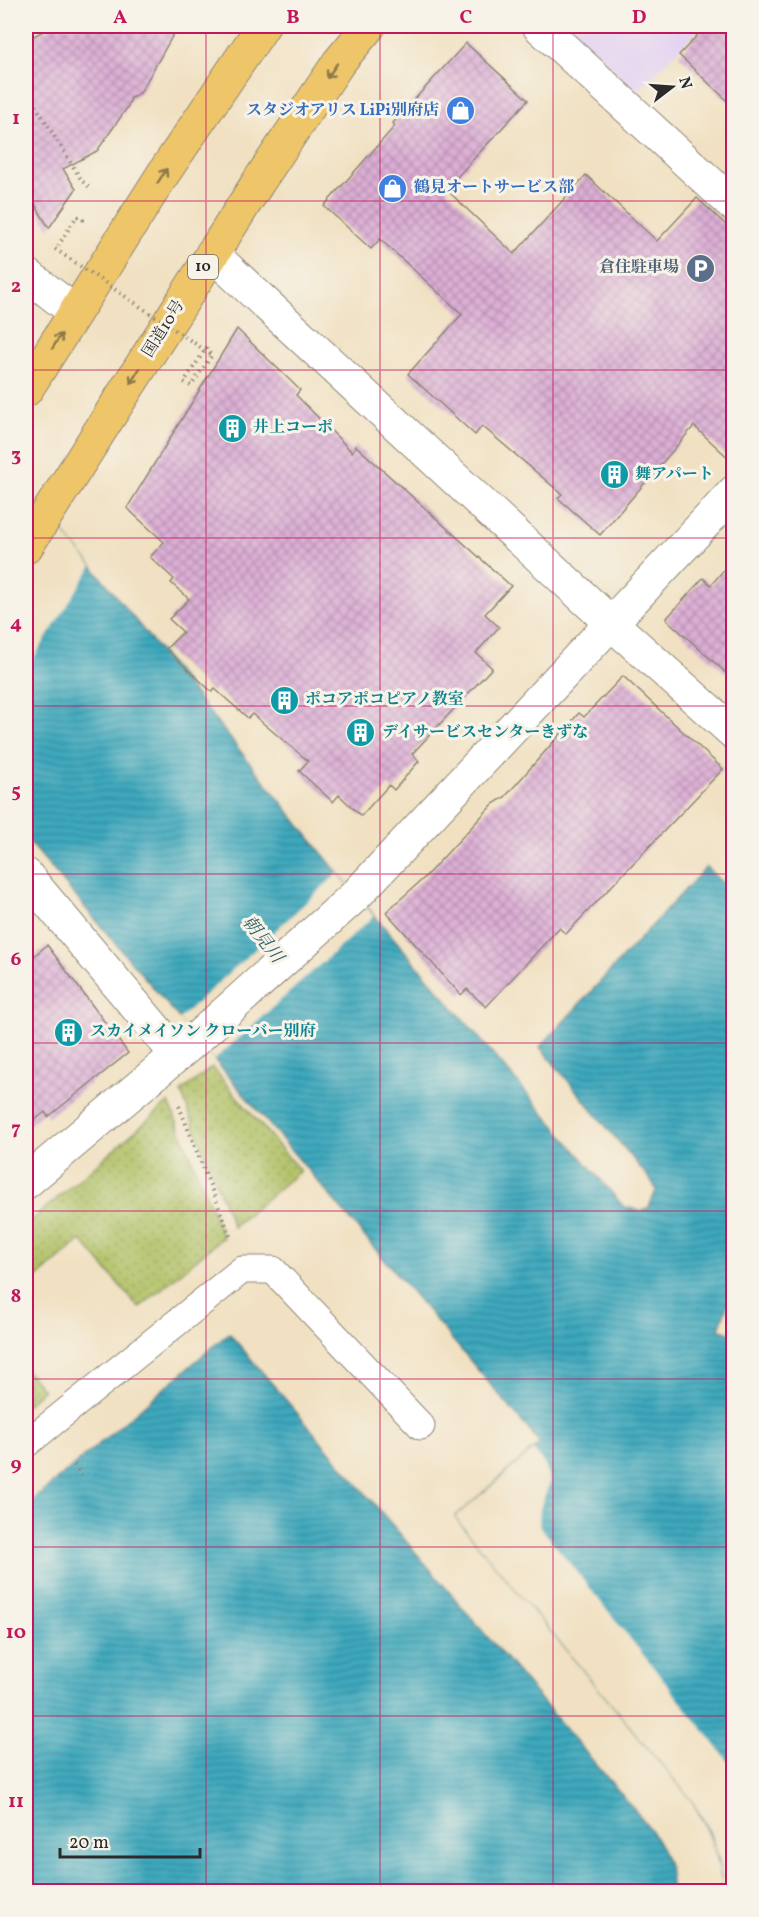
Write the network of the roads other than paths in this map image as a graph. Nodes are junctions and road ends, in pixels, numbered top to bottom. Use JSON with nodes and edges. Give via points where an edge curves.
{"nodes":[{"id":1,"x":263,"y":26,"type":"edge"},
{"id":2,"x":369,"y":26,"type":"edge"},
{"id":3,"x":539,"y":26,"type":"edge"},
{"id":4,"x":734,"y":205,"type":"edge"},
{"id":5,"x":212,"y":254,"type":"junction"},
{"id":6,"x":26,"y":274,"type":"edge"},
{"id":7,"x":75,"y":312,"type":"junction"},
{"id":8,"x":26,"y":390,"type":"edge"},
{"id":9,"x":734,"y":492,"type":"edge"},
{"id":10,"x":26,"y":547,"type":"edge"},
{"id":11,"x":611,"y":624,"type":"junction"},
{"id":12,"x":734,"y":733,"type":"edge"},
{"id":13,"x":26,"y":875,"type":"edge"},
{"id":14,"x":176,"y":1055,"type":"junction"},
{"id":15,"x":26,"y":1182,"type":"edge"},
{"id":16,"x":421,"y":1426,"type":"dead end"},
{"id":17,"x":26,"y":1444,"type":"edge"}],
"edges":[{"from":7,"to":1,"type":"highway","one_way":true},
{"from":2,"to":5,"type":"highway","name":"国道10号","number":"10","one_way":true,"via":[[308,106]]},
{"from":3,"to":4,"type":"street"},
{"from":5,"to":10,"type":"highway","name":"国道10号","number":"10","one_way":true},
{"from":5,"to":11,"type":"street"},
{"from":6,"to":7,"type":"street"},
{"from":8,"to":7,"type":"highway","one_way":true},
{"from":9,"to":11,"type":"street"},
{"from":11,"to":12,"type":"street"},
{"from":11,"to":14,"type":"street","via":[[356,895]]},
{"from":13,"to":14,"type":"street"},
{"from":14,"to":15,"type":"street"},
{"from":16,"to":17,"type":"lane","via":[[273,1270],[242,1270]]}]}
